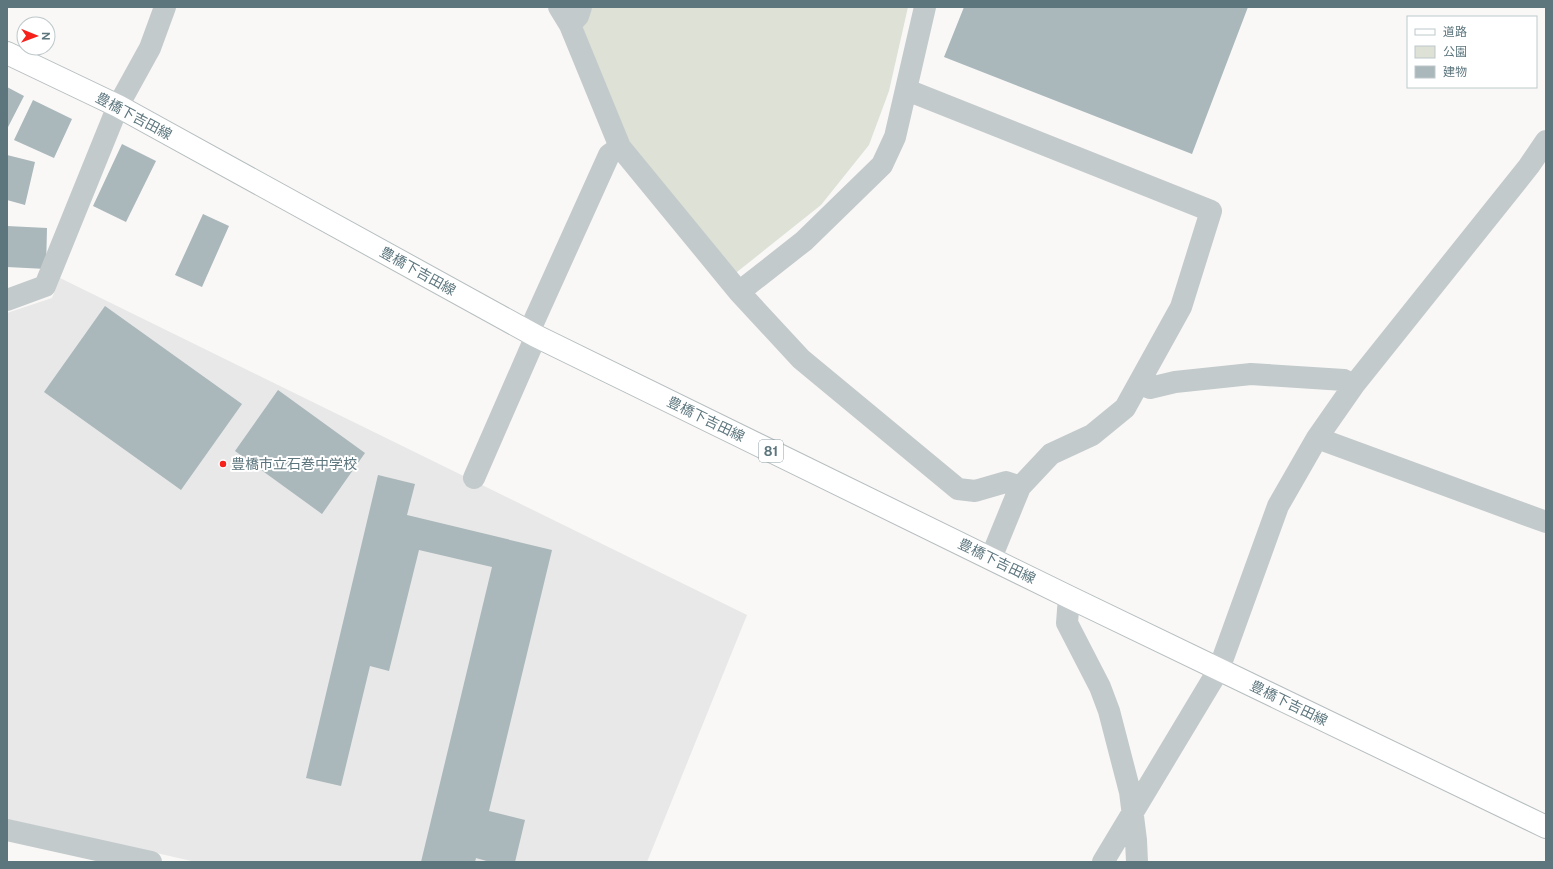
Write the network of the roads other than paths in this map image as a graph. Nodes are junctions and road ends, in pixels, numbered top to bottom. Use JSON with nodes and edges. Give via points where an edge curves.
{"nodes":[{"id":1,"x":165,"y":7,"type":"edge"},
{"id":2,"x":925,"y":7,"type":"edge"},
{"id":3,"x":570,"y":13,"type":"edge"},
{"id":4,"x":7,"y":53,"type":"edge"},
{"id":5,"x":907,"y":90,"type":"junction"},
{"id":6,"x":118,"y":106,"type":"junction"},
{"id":7,"x":1546,"y":141,"type":"edge"},
{"id":8,"x":620,"y":148,"type":"junction"},
{"id":9,"x":739,"y":292,"type":"junction"},
{"id":10,"x":7,"y":300,"type":"edge"},
{"id":11,"x":532,"y":334,"type":"junction"},
{"id":12,"x":1139,"y":383,"type":"junction"},
{"id":13,"x":1354,"y":385,"type":"junction"},
{"id":14,"x":1317,"y":438,"type":"junction"},
{"id":15,"x":474,"y":478,"type":"dead end"},
{"id":16,"x":1020,"y":486,"type":"junction"},
{"id":17,"x":1546,"y":522,"type":"edge"},
{"id":18,"x":991,"y":558,"type":"junction"},
{"id":19,"x":1069,"y":597,"type":"junction"},
{"id":20,"x":1219,"y":669,"type":"junction"},
{"id":21,"x":1134,"y":812,"type":"junction"},
{"id":22,"x":1546,"y":827,"type":"edge"},
{"id":23,"x":7,"y":830,"type":"edge"},
{"id":24,"x":151,"y":862,"type":"edge"},
{"id":25,"x":1103,"y":862,"type":"edge"},
{"id":26,"x":1137,"y":862,"type":"edge"}],
"edges":[{"from":1,"to":6,"type":"street","via":[[150,48]]},
{"from":2,"to":5,"type":"street"},
{"from":3,"to":8,"type":"street"},
{"from":4,"to":6,"type":"main road","name":"豊橋下吉田線","number":"81"},
{"from":5,"to":9,"type":"street","via":[[895,137],[882,165],[804,240]]},
{"from":5,"to":12,"type":"street","via":[[1211,211],[1181,307]]},
{"from":6,"to":10,"type":"street","via":[[45,286]]},
{"from":6,"to":11,"type":"main road","name":"豊橋下吉田線","number":"81"},
{"from":7,"to":13,"type":"street","via":[[1529,166]]},
{"from":8,"to":9,"type":"street"},
{"from":8,"to":11,"type":"street","via":[[609,155]]},
{"from":9,"to":16,"type":"street","via":[[802,359],[958,489],[975,491],[1006,482]]},
{"from":11,"to":15,"type":"street"},
{"from":11,"to":18,"type":"main road","name":"豊橋下吉田線","number":"81"},
{"from":12,"to":13,"type":"street","via":[[1150,388],[1175,382],[1251,374],[1344,380]]},
{"from":12,"to":16,"type":"street","via":[[1125,408],[1092,436],[1051,454]]},
{"from":13,"to":14,"type":"street"},
{"from":14,"to":17,"type":"street"},
{"from":14,"to":20,"type":"street","via":[[1278,506]]},
{"from":16,"to":18,"type":"street"},
{"from":18,"to":19,"type":"main road","name":"豊橋下吉田線","number":"81"},
{"from":19,"to":20,"type":"main road","name":"豊橋下吉田線","number":"81"},
{"from":19,"to":21,"type":"street","via":[[1067,623],[1100,687],[1109,711]]},
{"from":20,"to":21,"type":"street"},
{"from":20,"to":22,"type":"main road","name":"豊橋下吉田線","number":"81"},
{"from":21,"to":25,"type":"street"},
{"from":21,"to":26,"type":"street"},
{"from":23,"to":24,"type":"street"}]}
